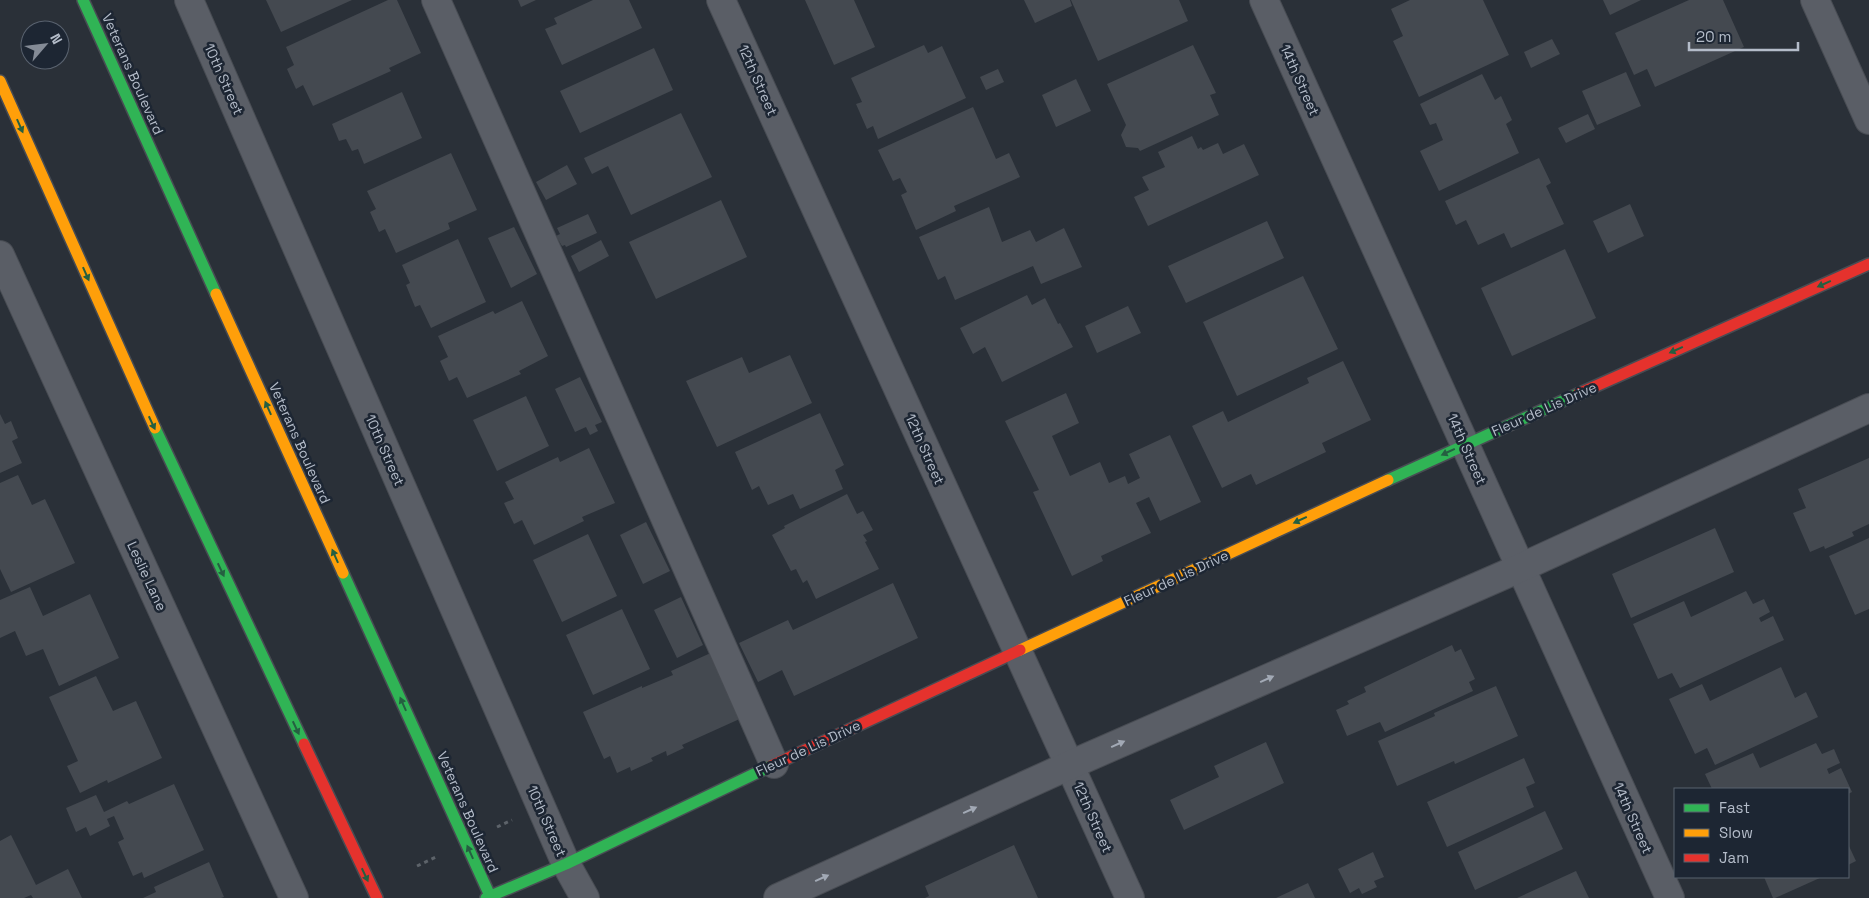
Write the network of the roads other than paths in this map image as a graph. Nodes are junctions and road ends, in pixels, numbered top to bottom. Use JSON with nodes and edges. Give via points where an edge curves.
{"nodes":[{"id":1,"x":83,"y":0,"type":"edge"},
{"id":2,"x":189,"y":0,"type":"edge"},
{"id":3,"x":436,"y":0,"type":"edge"},
{"id":4,"x":721,"y":0,"type":"edge"},
{"id":5,"x":1264,"y":0,"type":"edge"},
{"id":6,"x":1815,"y":0,"type":"edge"},
{"id":7,"x":0,"y":81,"type":"edge"},
{"id":8,"x":1869,"y":120,"type":"edge"},
{"id":9,"x":0,"y":255,"type":"edge"},
{"id":10,"x":1869,"y":264,"type":"edge"},
{"id":11,"x":1869,"y":408,"type":"edge"},
{"id":12,"x":1465,"y":445,"type":"junction"},
{"id":13,"x":1520,"y":568,"type":"junction"},
{"id":14,"x":1017,"y":651,"type":"junction"},
{"id":15,"x":774,"y":764,"type":"junction"},
{"id":16,"x":1070,"y":765,"type":"junction"},
{"id":17,"x":566,"y":864,"type":"junction"},
{"id":18,"x":294,"y":898,"type":"edge"},
{"id":19,"x":377,"y":898,"type":"edge"},
{"id":20,"x":489,"y":898,"type":"edge"},
{"id":21,"x":585,"y":898,"type":"edge"},
{"id":22,"x":778,"y":898,"type":"edge"},
{"id":23,"x":1130,"y":898,"type":"edge"},
{"id":24,"x":1670,"y":898,"type":"edge"}],
"edges":[{"from":20,"to":1,"type":"main road","name":"Veterans Boulevard","one_way":true},
{"from":2,"to":17,"type":"street","name":"10th Street"},
{"from":3,"to":15,"type":"street"},
{"from":4,"to":14,"type":"street","name":"12th Street"},
{"from":5,"to":12,"type":"street","name":"14th Street"},
{"from":6,"to":8,"type":"street"},
{"from":7,"to":19,"type":"main road","one_way":true,"via":[[134,384]]},
{"from":9,"to":18,"type":"street","name":"Leslie Lane"},
{"from":10,"to":12,"type":"main road","name":"Fleur de Lis Drive","one_way":true},
{"from":11,"to":13,"type":"street"},
{"from":12,"to":13,"type":"street","name":"14th Street"},
{"from":12,"to":14,"type":"main road","name":"Fleur de Lis Drive","one_way":true},
{"from":16,"to":13,"type":"street","one_way":true},
{"from":13,"to":24,"type":"street","name":"14th Street"},
{"from":14,"to":15,"type":"main road","name":"Fleur de Lis Drive"},
{"from":14,"to":16,"type":"street","name":"12th Street"},
{"from":15,"to":17,"type":"main road","name":"Fleur de Lis Drive"},
{"from":22,"to":16,"type":"street","one_way":true},
{"from":16,"to":23,"type":"street","name":"12th Street"},
{"from":17,"to":20,"type":"main road","name":"Fleur de Lis Drive"},
{"from":17,"to":21,"type":"street","name":"10th Street"}]}
